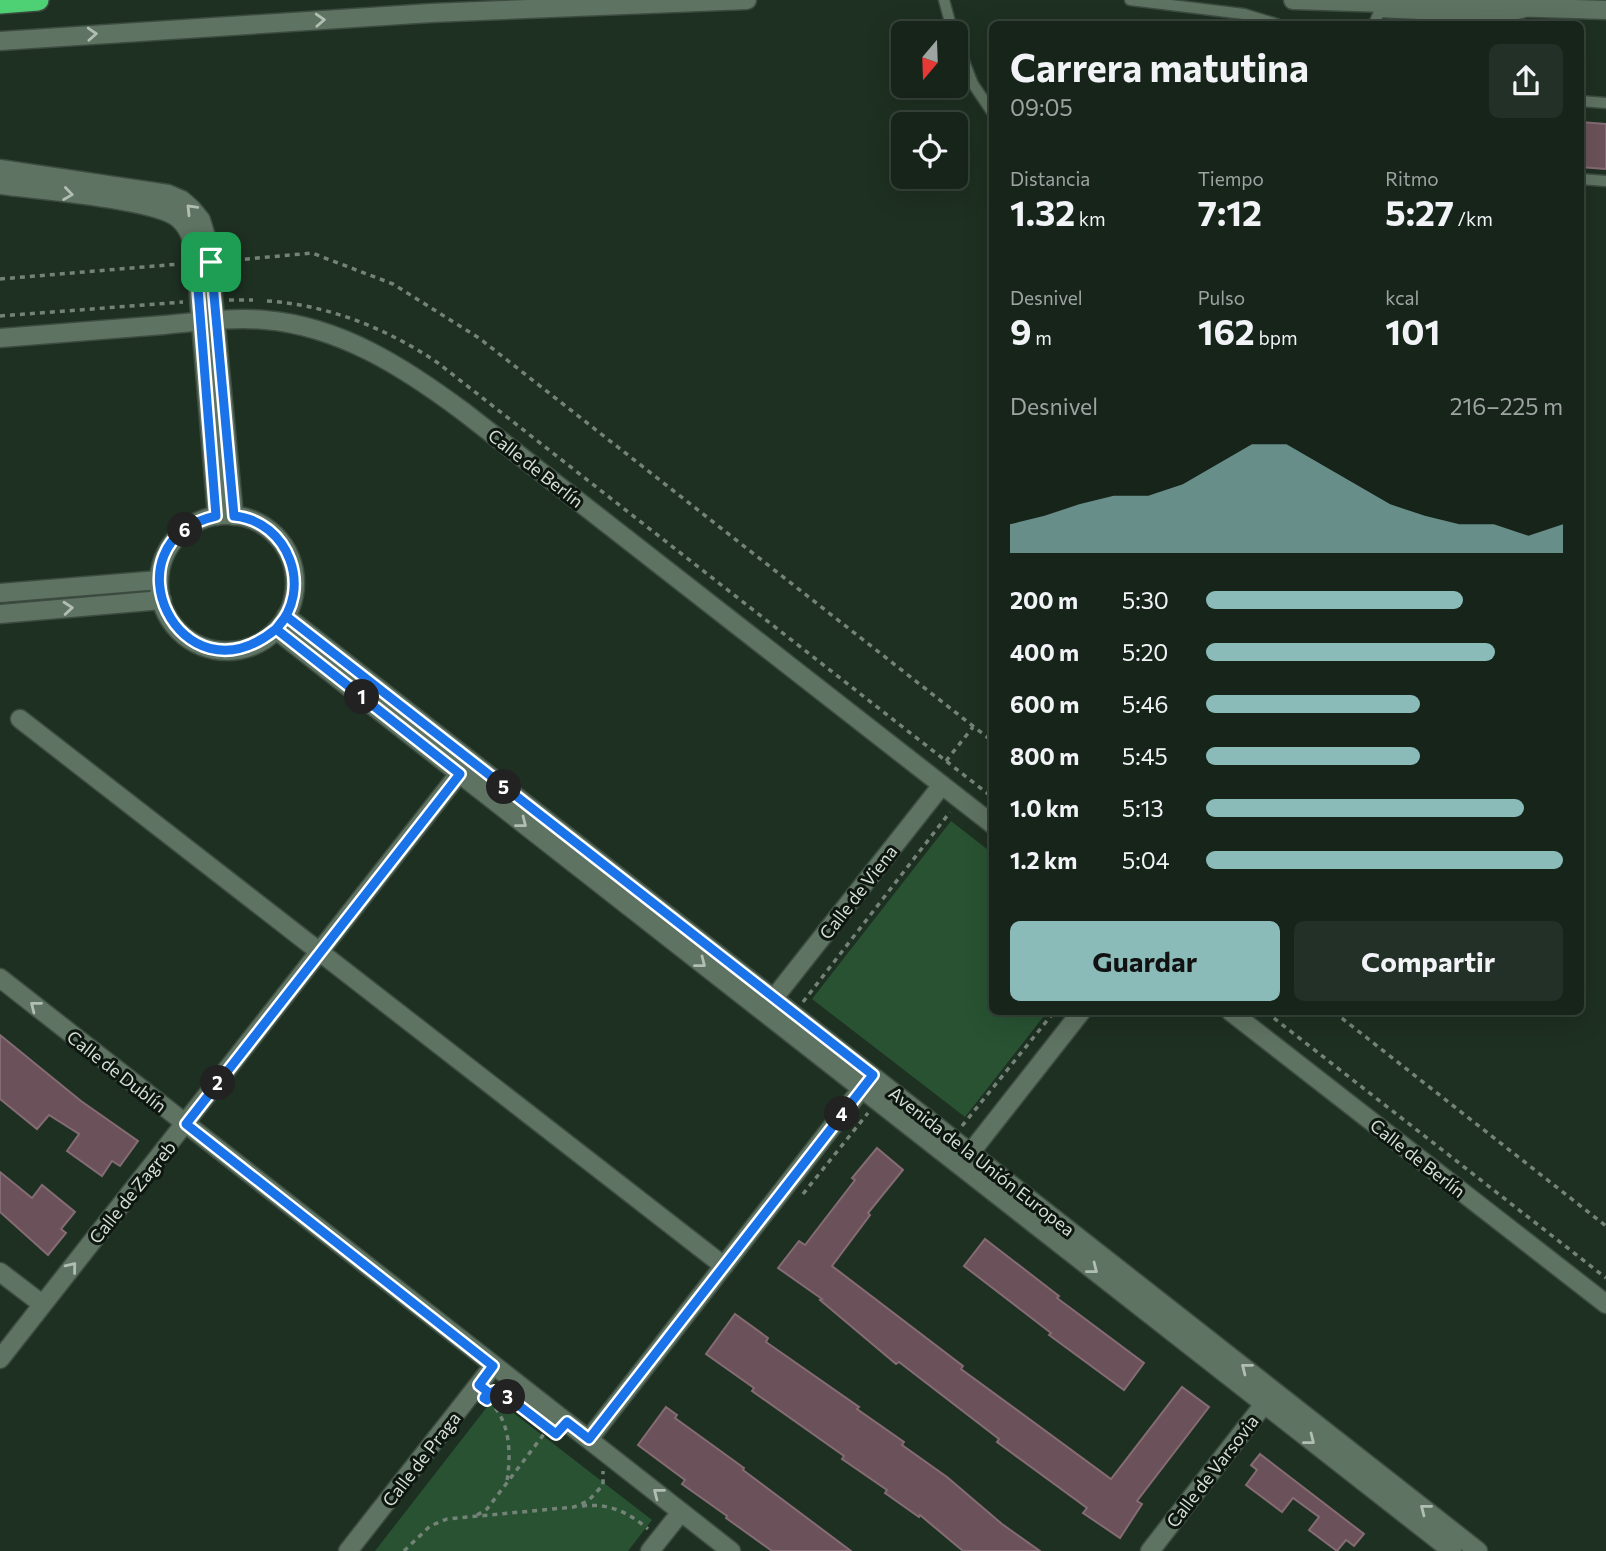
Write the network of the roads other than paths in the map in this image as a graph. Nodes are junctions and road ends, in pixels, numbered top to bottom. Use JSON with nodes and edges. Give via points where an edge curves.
{"nodes":[{"id":1,"x":38,"y":0,"type":"edge"},
{"id":2,"x":747,"y":0,"type":"edge"},
{"id":3,"x":944,"y":0,"type":"edge"},
{"id":4,"x":1130,"y":0,"type":"edge"},
{"id":5,"x":1293,"y":0,"type":"edge"},
{"id":6,"x":0,"y":3,"type":"edge"},
{"id":7,"x":1545,"y":7,"type":"junction"},
{"id":8,"x":1606,"y":10,"type":"edge"},
{"id":9,"x":950,"y":21,"type":"edge"},
{"id":10,"x":1268,"y":21,"type":"edge"},
{"id":11,"x":1375,"y":21,"type":"edge"},
{"id":12,"x":0,"y":43,"type":"edge"},
{"id":13,"x":968,"y":72,"type":"edge"},
{"id":14,"x":1584,"y":101,"type":"edge"},
{"id":15,"x":1606,"y":103,"type":"edge"},
{"id":16,"x":989,"y":108,"type":"edge"},
{"id":17,"x":0,"y":169,"type":"edge"},
{"id":18,"x":1584,"y":179,"type":"edge"},
{"id":19,"x":1606,"y":181,"type":"edge"},
{"id":20,"x":0,"y":185,"type":"edge"},
{"id":21,"x":203,"y":262,"type":"junction"},
{"id":22,"x":208,"y":322,"type":"junction"},
{"id":23,"x":0,"y":338,"type":"edge"},
{"id":24,"x":225,"y":516,"type":"junction"},
{"id":25,"x":159,"y":580,"type":"junction"},
{"id":26,"x":0,"y":593,"type":"edge"},
{"id":27,"x":162,"y":600,"type":"junction"},
{"id":28,"x":0,"y":614,"type":"edge"},
{"id":29,"x":281,"y":623,"type":"junction"},
{"id":30,"x":20,"y":719,"type":"dead end"},
{"id":31,"x":465,"y":767,"type":"junction"},
{"id":32,"x":942,"y":785,"type":"junction"},
{"id":33,"x":989,"y":822,"type":"edge"},
{"id":34,"x":320,"y":953,"type":"junction"},
{"id":35,"x":0,"y":978,"type":"edge"},
{"id":36,"x":774,"y":998,"type":"junction"},
{"id":37,"x":1078,"y":1015,"type":"edge"},
{"id":38,"x":1235,"y":1015,"type":"edge"},
{"id":39,"x":867,"y":1082,"type":"junction"},
{"id":40,"x":186,"y":1124,"type":"junction"},
{"id":41,"x":971,"y":1152,"type":"junction"},
{"id":42,"x":723,"y":1266,"type":"junction"},
{"id":43,"x":0,"y":1272,"type":"edge"},
{"id":44,"x":42,"y":1304,"type":"junction"},
{"id":45,"x":1606,"y":1304,"type":"edge"},
{"id":46,"x":0,"y":1359,"type":"edge"},
{"id":47,"x":493,"y":1366,"type":"junction"},
{"id":48,"x":1269,"y":1397,"type":"junction"},
{"id":49,"x":589,"y":1439,"type":"junction"},
{"id":50,"x":681,"y":1512,"type":"junction"},
{"id":51,"x":348,"y":1551,"type":"edge"},
{"id":52,"x":650,"y":1551,"type":"edge"},
{"id":53,"x":730,"y":1551,"type":"edge"},
{"id":54,"x":1150,"y":1551,"type":"edge"},
{"id":55,"x":1452,"y":1551,"type":"edge"},
{"id":56,"x":1479,"y":1551,"type":"edge"}],
"edges":[{"from":1,"to":6,"type":"highway"},
{"from":12,"to":2,"type":"street","one_way":true,"via":[[431,13]]},
{"from":3,"to":9,"type":"lane"},
{"from":4,"to":10,"type":"lane","via":[[1244,13]]},
{"from":5,"to":7,"type":"street"},
{"from":7,"to":8,"type":"street"},
{"from":7,"to":11,"type":"lane","via":[[1502,18],[1379,12]]},
{"from":13,"to":16,"type":"lane"},
{"from":14,"to":15,"type":"lane"},
{"from":21,"to":17,"type":"street","one_way":true,"via":[[201,220],[182,200],[168,194]]},
{"from":18,"to":19,"type":"lane"},
{"from":20,"to":21,"type":"street","one_way":true,"via":[[164,210],[186,226]]},
{"from":21,"to":22,"type":"street"},
{"from":22,"to":23,"type":"street","name":"Calle de Berlín"},
{"from":22,"to":24,"type":"street"},
{"from":22,"to":32,"type":"street","name":"Calle de Berlín","via":[[264,320],[319,332],[374,352],[421,380]]},
{"from":24,"to":25,"type":"street","via":[[201,520],[183,531],[168,548]]},
{"from":24,"to":29,"type":"street","via":[[246,517],[266,527],[282,543],[295,586]]},
{"from":25,"to":26,"type":"street"},
{"from":25,"to":27,"type":"street"},
{"from":28,"to":27,"type":"street","one_way":true},
{"from":27,"to":29,"type":"street","via":[[178,630],[217,650],[261,642]]},
{"from":29,"to":31,"type":"street","name":"Avenida de la Unión Europea"},
{"from":30,"to":34,"type":"street"},
{"from":31,"to":34,"type":"street","name":"Calle de Zagreb"},
{"from":31,"to":36,"type":"street","name":"Avenida de la Unión Europea"},
{"from":31,"to":39,"type":"street","name":"Avenida de la Unión Europea","one_way":true},
{"from":32,"to":33,"type":"street","name":"Calle de Berlín"},
{"from":32,"to":36,"type":"street","name":"Calle de Viena"},
{"from":34,"to":40,"type":"street","name":"Calle de Zagreb"},
{"from":34,"to":42,"type":"street"},
{"from":40,"to":35,"type":"street","name":"Calle de Dublín","one_way":true},
{"from":36,"to":39,"type":"street","name":"Avenida de la Unión Europea"},
{"from":37,"to":41,"type":"street"},
{"from":38,"to":45,"type":"street","name":"Calle de Berlín"},
{"from":39,"to":41,"type":"street","name":"Avenida de la Unión Europea"},
{"from":39,"to":42,"type":"street"},
{"from":39,"to":48,"type":"street","name":"Avenida de la Unión Europea","one_way":true},
{"from":44,"to":40,"type":"street","name":"Calle de Zagreb","one_way":true},
{"from":40,"to":47,"type":"street","name":"Calle de Dublín"},
{"from":48,"to":41,"type":"street","name":"Avenida de la Unión Europea","one_way":true},
{"from":42,"to":49,"type":"street"},
{"from":43,"to":44,"type":"street"},
{"from":44,"to":46,"type":"street","name":"Calle de Zagreb"},
{"from":47,"to":49,"type":"street","name":"Calle de Dublín"},
{"from":47,"to":51,"type":"street","name":"Calle de Praga","via":[[487,1392]]},
{"from":48,"to":54,"type":"street","name":"Calle de Varsovia"},
{"from":48,"to":55,"type":"street","name":"Avenida de la Unión Europea","one_way":true},
{"from":56,"to":48,"type":"street","name":"Avenida de la Unión Europea","one_way":true},
{"from":50,"to":49,"type":"street","name":"Calle de Dublín","one_way":true,"via":[[608,1465]]},
{"from":50,"to":52,"type":"street"},
{"from":50,"to":53,"type":"street","name":"Calle de Dublín"}]}
